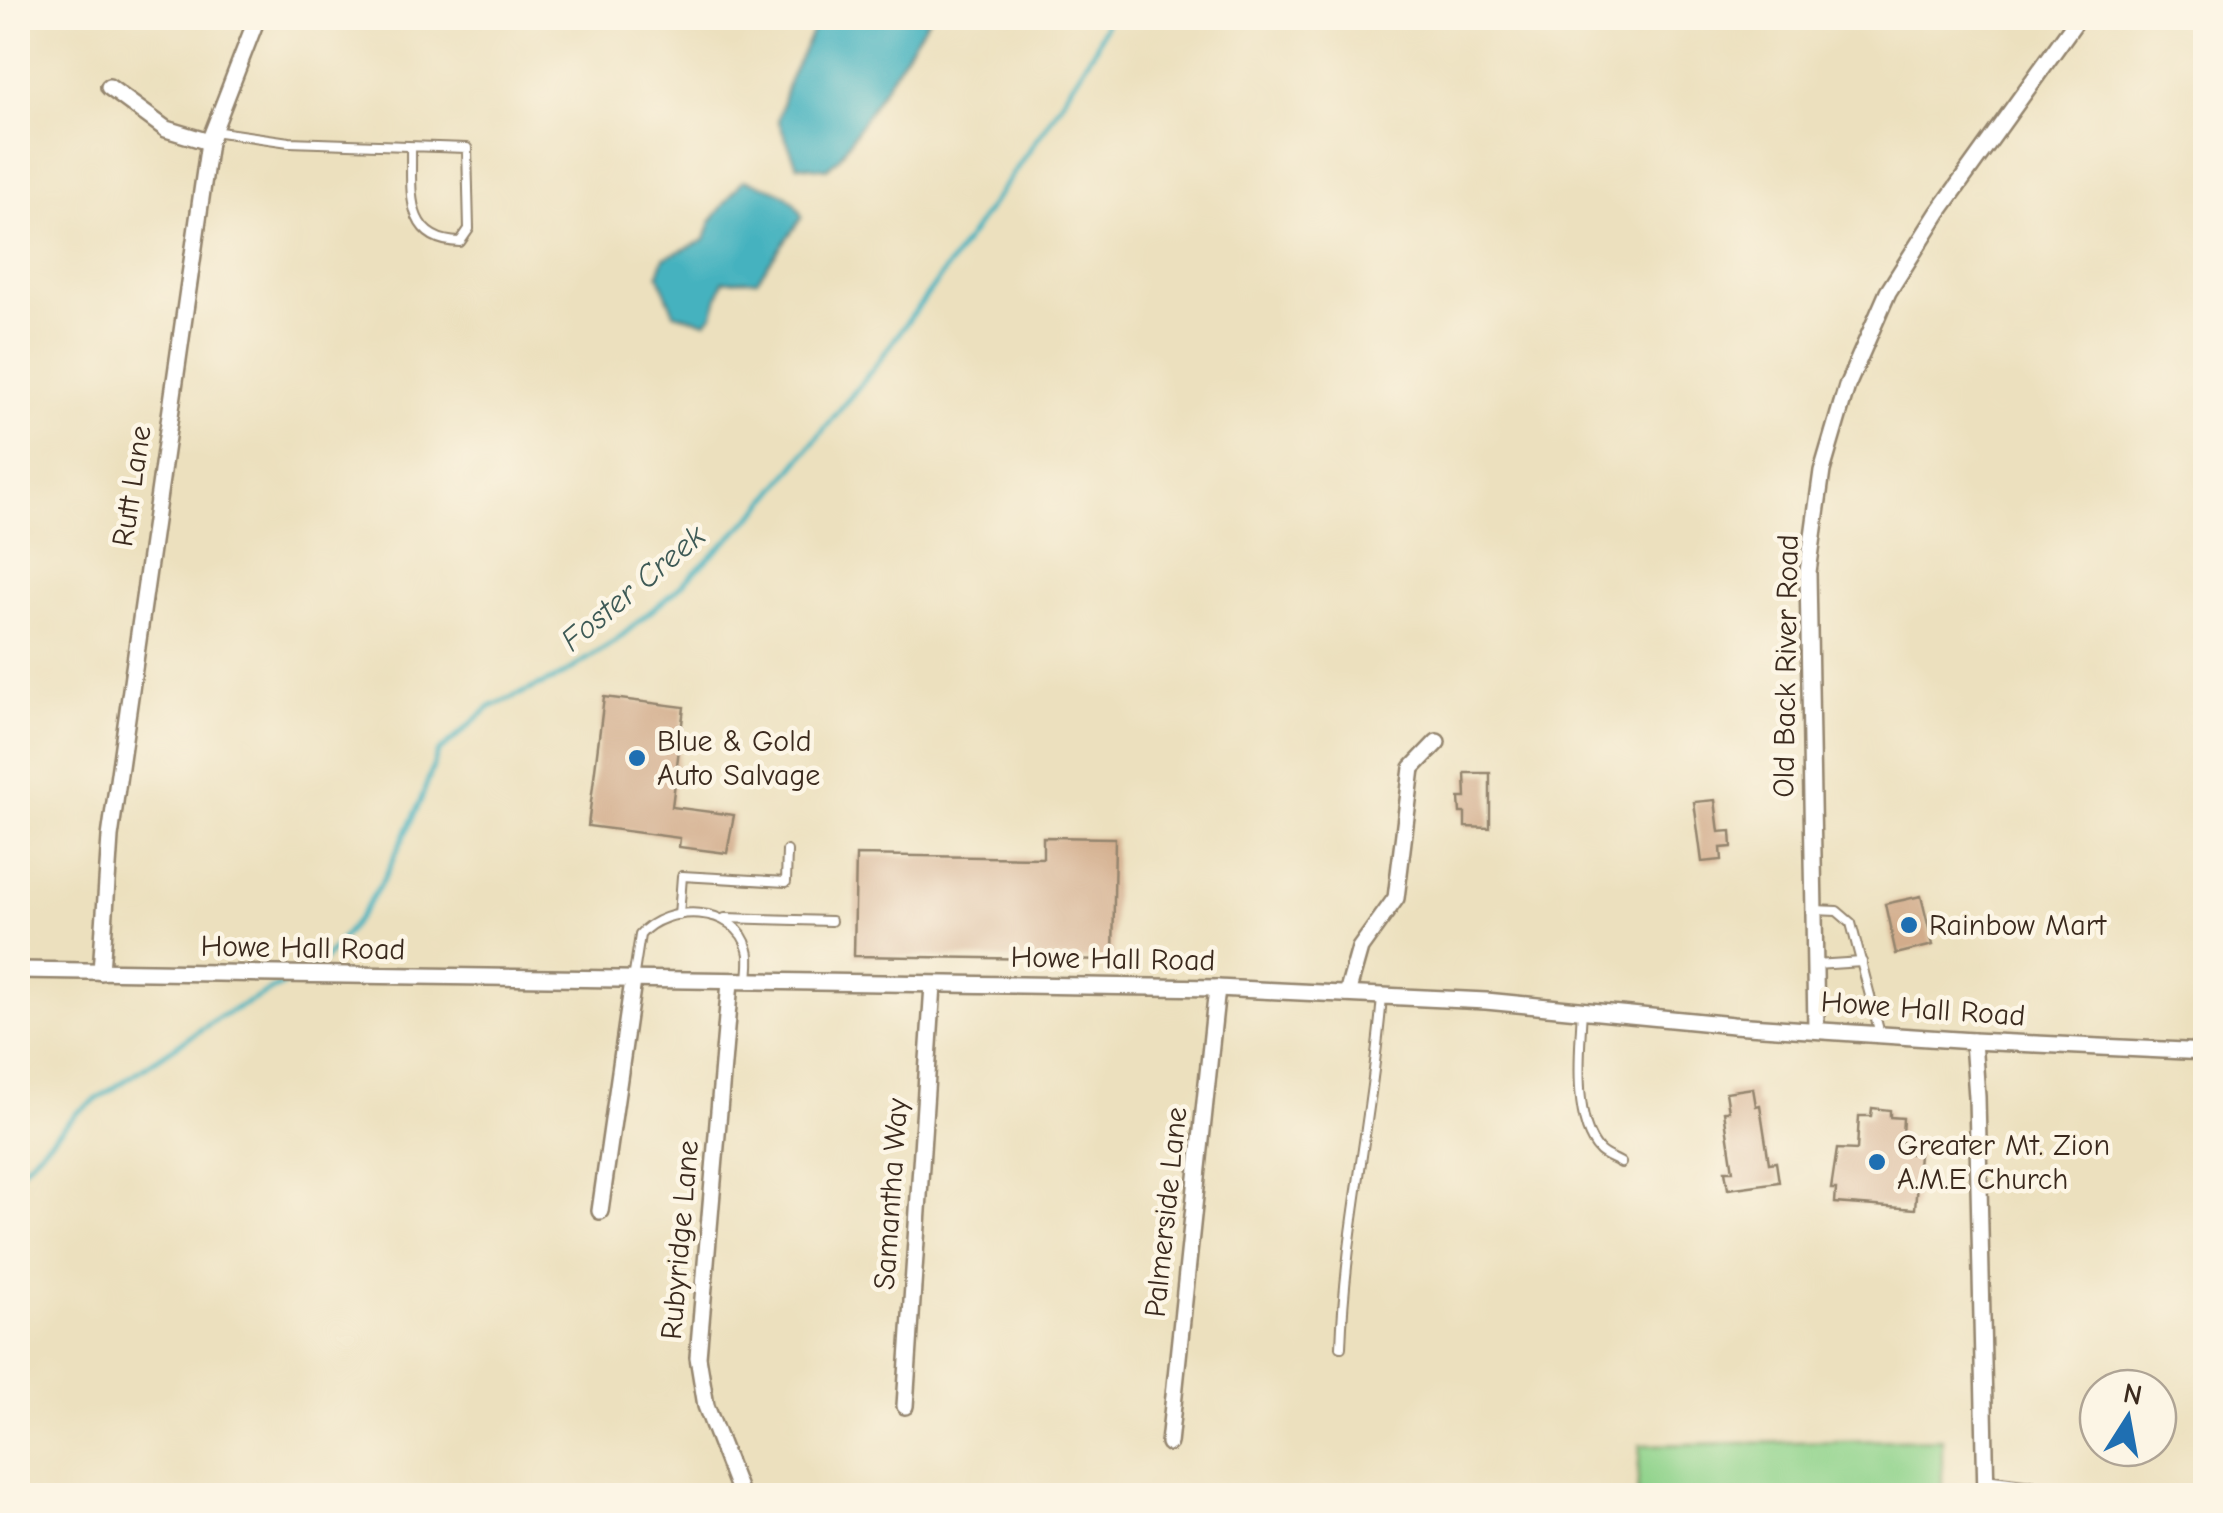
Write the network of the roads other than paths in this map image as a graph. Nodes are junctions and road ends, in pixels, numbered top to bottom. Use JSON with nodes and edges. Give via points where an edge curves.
{"nodes":[{"id":1,"x":257,"y":18,"type":"edge"},
{"id":2,"x":2078,"y":18,"type":"edge"},
{"id":3,"x":110,"y":87,"type":"dead end"},
{"id":4,"x":211,"y":136,"type":"junction"},
{"id":5,"x":411,"y":146,"type":"junction"},
{"id":6,"x":1437,"y":742,"type":"dead end"},
{"id":7,"x":787,"y":851,"type":"dead end"},
{"id":8,"x":1814,"y":910,"type":"junction"},
{"id":9,"x":679,"y":915,"type":"junction"},
{"id":10,"x":725,"y":918,"type":"junction"},
{"id":11,"x":832,"y":920,"type":"dead end"},
{"id":12,"x":1862,"y":962,"type":"junction"},
{"id":13,"x":1815,"y":965,"type":"junction"},
{"id":14,"x":18,"y":970,"type":"edge"},
{"id":15,"x":101,"y":972,"type":"junction"},
{"id":16,"x":633,"y":981,"type":"junction"},
{"id":17,"x":730,"y":982,"type":"junction"},
{"id":18,"x":748,"y":982,"type":"junction"},
{"id":19,"x":932,"y":984,"type":"junction"},
{"id":20,"x":1217,"y":988,"type":"junction"},
{"id":21,"x":1347,"y":994,"type":"junction"},
{"id":22,"x":1382,"y":996,"type":"junction"},
{"id":23,"x":1582,"y":1010,"type":"junction"},
{"id":24,"x":1816,"y":1028,"type":"junction"},
{"id":25,"x":1880,"y":1034,"type":"junction"},
{"id":26,"x":1973,"y":1041,"type":"junction"},
{"id":27,"x":2206,"y":1052,"type":"edge"},
{"id":28,"x":1621,"y":1163,"type":"dead end"},
{"id":29,"x":600,"y":1211,"type":"dead end"},
{"id":30,"x":1341,"y":1347,"type":"dead end"},
{"id":31,"x":905,"y":1406,"type":"dead end"},
{"id":32,"x":1169,"y":1442,"type":"dead end"},
{"id":33,"x":1986,"y":1487,"type":"edge"},
{"id":34,"x":740,"y":1496,"type":"edge"},
{"id":35,"x":2056,"y":1496,"type":"edge"}],
"edges":[{"from":1,"to":4,"type":"street","name":"Rutt Lane"},
{"from":2,"to":8,"type":"street","name":"Old Back River Road","via":[[1898,276],[1847,386],[1822,471],[1808,572]]},
{"from":3,"to":4,"type":"street","via":[[166,130]]},
{"from":4,"to":5,"type":"lane"},
{"from":4,"to":15,"type":"street","name":"Rutt Lane","via":[[110,837]]},
{"from":5,"to":5,"type":"lane","via":[[467,148],[469,230],[460,242],[439,242],[412,211]]},
{"from":6,"to":21,"type":"street","via":[[1412,768],[1396,898],[1360,948]]},
{"from":7,"to":9,"type":"lane","via":[[786,882],[682,876]]},
{"from":8,"to":12,"type":"lane","via":[[1846,915]]},
{"from":8,"to":13,"type":"street","name":"Old Back River Road"},
{"from":9,"to":10,"type":"lane"},
{"from":9,"to":16,"type":"lane","via":[[663,916],[640,935]]},
{"from":10,"to":11,"type":"lane"},
{"from":10,"to":18,"type":"lane","via":[[748,949]]},
{"from":12,"to":13,"type":"lane"},
{"from":12,"to":25,"type":"lane"},
{"from":13,"to":24,"type":"street","name":"Old Back River Road"},
{"from":14,"to":15,"type":"street","name":"Howe Hall Road"},
{"from":15,"to":16,"type":"street","name":"Howe Hall Road"},
{"from":16,"to":17,"type":"street","name":"Howe Hall Road"},
{"from":16,"to":29,"type":"street"},
{"from":17,"to":18,"type":"street","name":"Howe Hall Road"},
{"from":17,"to":34,"type":"street","name":"Rubyridge Lane","via":[[698,1358],[706,1406]]},
{"from":18,"to":19,"type":"street","name":"Howe Hall Road"},
{"from":19,"to":20,"type":"street","name":"Howe Hall Road"},
{"from":19,"to":31,"type":"street","name":"Samantha Way"},
{"from":20,"to":21,"type":"street","name":"Howe Hall Road"},
{"from":20,"to":32,"type":"street","name":"Palmerside Lane"},
{"from":21,"to":22,"type":"street","name":"Howe Hall Road"},
{"from":22,"to":23,"type":"street","name":"Howe Hall Road"},
{"from":22,"to":30,"type":"lane"},
{"from":23,"to":24,"type":"street","name":"Howe Hall Road"},
{"from":23,"to":28,"type":"lane","via":[[1579,1082],[1588,1126],[1600,1150]]},
{"from":24,"to":25,"type":"street","name":"Howe Hall Road"},
{"from":25,"to":26,"type":"street","name":"Howe Hall Road"},
{"from":26,"to":27,"type":"street","name":"Howe Hall Road"},
{"from":26,"to":33,"type":"street"},
{"from":33,"to":35,"type":"lane","via":[[2040,1486]]}]}
